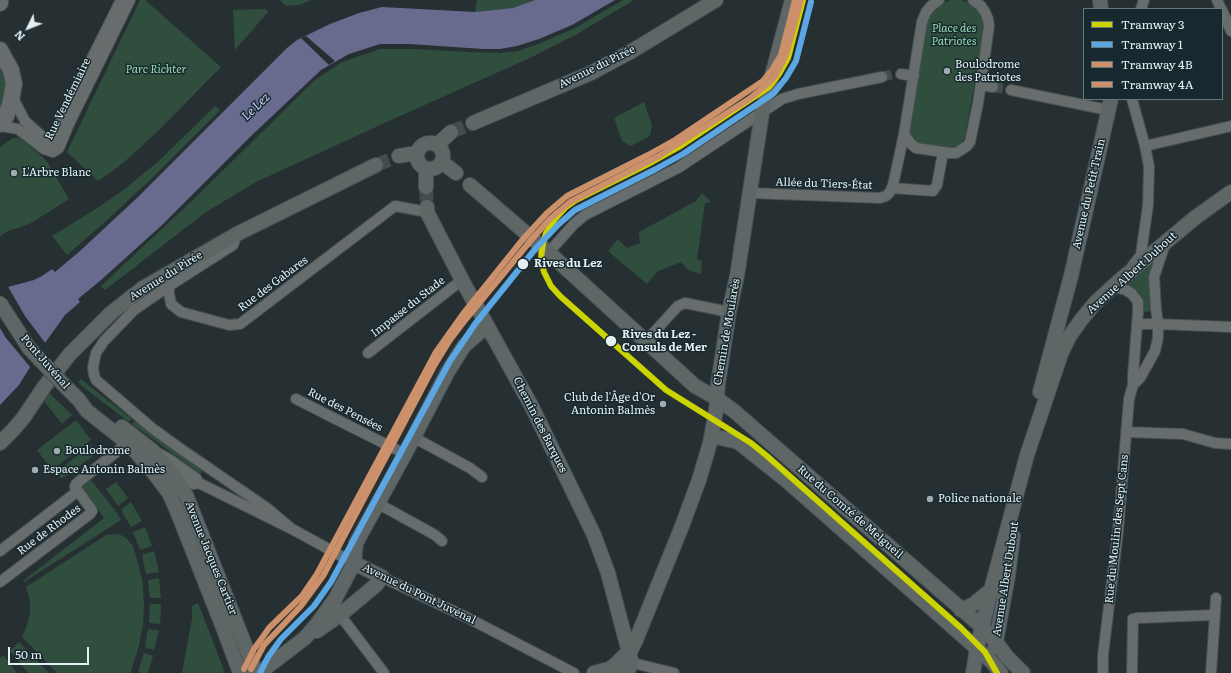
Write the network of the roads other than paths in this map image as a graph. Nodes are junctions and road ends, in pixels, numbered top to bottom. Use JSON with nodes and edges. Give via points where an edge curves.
{"nodes":[{"id":1,"x":0,"y":0,"type":"edge"},
{"id":2,"x":121,"y":0,"type":"edge"},
{"id":3,"x":130,"y":0,"type":"edge"},
{"id":4,"x":716,"y":0,"type":"edge"},
{"id":5,"x":792,"y":0,"type":"edge"},
{"id":6,"x":938,"y":0,"type":"edge"},
{"id":7,"x":973,"y":0,"type":"edge"},
{"id":8,"x":0,"y":3,"type":"edge"},
{"id":9,"x":1223,"y":12,"type":"edge"},
{"id":10,"x":1231,"y":31,"type":"edge"},
{"id":11,"x":0,"y":50,"type":"edge"},
{"id":12,"x":901,"y":74,"type":"tunnel mouth"},
{"id":13,"x":914,"y":76,"type":"junction"},
{"id":14,"x":882,"y":77,"type":"tunnel mouth"},
{"id":15,"x":981,"y":85,"type":"junction"},
{"id":16,"x":993,"y":87,"type":"tunnel mouth"},
{"id":17,"x":1011,"y":90,"type":"tunnel mouth"},
{"id":18,"x":12,"y":98,"type":"junction"},
{"id":19,"x":1132,"y":100,"type":"edge"},
{"id":20,"x":1110,"y":104,"type":"edge"},
{"id":21,"x":762,"y":113,"type":"junction"},
{"id":22,"x":473,"y":124,"type":"tunnel mouth"},
{"id":23,"x":0,"y":125,"type":"edge"},
{"id":24,"x":1231,"y":126,"type":"edge"},
{"id":25,"x":451,"y":132,"type":"tunnel mouth"},
{"id":26,"x":904,"y":134,"type":"junction"},
{"id":27,"x":437,"y":145,"type":"junction"},
{"id":28,"x":1145,"y":146,"type":"junction"},
{"id":29,"x":942,"y":152,"type":"junction"},
{"id":30,"x":416,"y":154,"type":"junction"},
{"id":31,"x":399,"y":156,"type":"tunnel mouth"},
{"id":32,"x":442,"y":162,"type":"junction"},
{"id":33,"x":376,"y":165,"type":"tunnel mouth"},
{"id":34,"x":426,"y":169,"type":"junction"},
{"id":35,"x":456,"y":173,"type":"dead end"},
{"id":36,"x":470,"y":185,"type":"dead end"},
{"id":37,"x":426,"y":187,"type":"tunnel mouth"},
{"id":38,"x":892,"y":188,"type":"junction"},
{"id":39,"x":1231,"y":192,"type":"edge"},
{"id":40,"x":750,"y":193,"type":"junction"},
{"id":41,"x":427,"y":209,"type":"joint"},
{"id":42,"x":237,"y":234,"type":"junction"},
{"id":43,"x":1165,"y":243,"type":"junction"},
{"id":44,"x":549,"y":252,"type":"junction"},
{"id":45,"x":462,"y":280,"type":"junction"},
{"id":46,"x":1116,"y":284,"type":"junction"},
{"id":47,"x":169,"y":286,"type":"junction"},
{"id":48,"x":1067,"y":289,"type":"junction"},
{"id":49,"x":0,"y":303,"type":"edge"},
{"id":50,"x":1094,"y":303,"type":"junction"},
{"id":51,"x":729,"y":312,"type":"junction"},
{"id":52,"x":1137,"y":324,"type":"junction"},
{"id":53,"x":1158,"y":324,"type":"junction"},
{"id":54,"x":488,"y":327,"type":"junction"},
{"id":55,"x":1231,"y":327,"type":"edge"},
{"id":56,"x":646,"y":341,"type":"junction"},
{"id":57,"x":368,"y":353,"type":"dead end"},
{"id":58,"x":1133,"y":385,"type":"junction"},
{"id":59,"x":716,"y":398,"type":"junction"},
{"id":60,"x":296,"y":399,"type":"dead end"},
{"id":61,"x":78,"y":400,"type":"joint"},
{"id":62,"x":1126,"y":432,"type":"junction"},
{"id":63,"x":413,"y":437,"type":"junction"},
{"id":64,"x":712,"y":437,"type":"junction"},
{"id":65,"x":128,"y":438,"type":"junction"},
{"id":66,"x":0,"y":443,"type":"edge"},
{"id":67,"x":1231,"y":444,"type":"edge"},
{"id":68,"x":405,"y":454,"type":"junction"},
{"id":69,"x":1027,"y":455,"type":"junction"},
{"id":70,"x":150,"y":457,"type":"junction"},
{"id":71,"x":172,"y":474,"type":"junction"},
{"id":72,"x":482,"y":477,"type":"dead end"},
{"id":73,"x":199,"y":483,"type":"junction"},
{"id":74,"x":231,"y":484,"type":"junction"},
{"id":75,"x":1020,"y":486,"type":"junction"},
{"id":76,"x":78,"y":491,"type":"junction"},
{"id":77,"x":226,"y":496,"type":"junction"},
{"id":78,"x":377,"y":503,"type":"junction"},
{"id":79,"x":292,"y":529,"type":"junction"},
{"id":80,"x":442,"y":541,"type":"dead end"},
{"id":81,"x":0,"y":551,"type":"edge"},
{"id":82,"x":354,"y":563,"type":"junction"},
{"id":83,"x":382,"y":577,"type":"junction"},
{"id":84,"x":0,"y":582,"type":"edge"},
{"id":85,"x":991,"y":590,"type":"junction"},
{"id":86,"x":1216,"y":598,"type":"dead end"},
{"id":87,"x":335,"y":599,"type":"junction"},
{"id":88,"x":961,"y":610,"type":"junction"},
{"id":89,"x":340,"y":615,"type":"junction"},
{"id":90,"x":1214,"y":615,"type":"junction"},
{"id":91,"x":982,"y":627,"type":"junction"},
{"id":92,"x":305,"y":638,"type":"junction"},
{"id":93,"x":996,"y":642,"type":"junction"},
{"id":94,"x":977,"y":648,"type":"junction"},
{"id":95,"x":629,"y":664,"type":"edge"},
{"id":96,"x":996,"y":670,"type":"edge"},
{"id":97,"x":605,"y":672,"type":"edge"},
{"id":98,"x":240,"y":673,"type":"edge"},
{"id":99,"x":256,"y":673,"type":"edge"},
{"id":100,"x":260,"y":673,"type":"edge"},
{"id":101,"x":384,"y":673,"type":"edge"},
{"id":102,"x":574,"y":673,"type":"edge"},
{"id":103,"x":674,"y":673,"type":"edge"},
{"id":104,"x":973,"y":673,"type":"edge"},
{"id":105,"x":1023,"y":673,"type":"edge"},
{"id":106,"x":1103,"y":673,"type":"edge"},
{"id":107,"x":1132,"y":673,"type":"edge"},
{"id":108,"x":1211,"y":673,"type":"edge"}],
"edges":[{"from":1,"to":8,"type":"main road"},
{"from":2,"to":18,"type":"street","name":"Rue Vendémiaire","via":[[52,141],[49,142],[25,121]]},
{"from":3,"to":23,"type":"street","name":"Rue Vendémiaire","via":[[59,148],[52,152],[44,150],[18,129]]},
{"from":4,"to":22,"type":"main road","name":"Avenue du Pirée","via":[[632,51]]},
{"from":5,"to":21,"type":"main road","name":"Chemin de Moularès"},
{"from":6,"to":13,"type":"street","via":[[926,12],[922,22]]},
{"from":7,"to":15,"type":"street","via":[[985,12],[989,26]]},
{"from":9,"to":10,"type":"street"},
{"from":11,"to":18,"type":"main road","via":[[11,70],[14,84]]},
{"from":12,"to":13,"type":"street"},
{"from":13,"to":26,"type":"street"},
{"from":14,"to":21,"type":"street","via":[[798,94],[782,99]]},
{"from":15,"to":16,"type":"street"},
{"from":15,"to":29,"type":"street","via":[[970,142],[956,153]]},
{"from":17,"to":20,"type":"street","via":[[1099,107]]},
{"from":18,"to":23,"type":"main road"},
{"from":19,"to":28,"type":"street"},
{"from":20,"to":48,"type":"main road","name":"Avenue du Petit Train"},
{"from":21,"to":40,"type":"main road","name":"Chemin de Moularès"},
{"from":21,"to":44,"type":"street","via":[[678,168],[585,215]]},
{"from":24,"to":28,"type":"street"},
{"from":25,"to":27,"type":"main road"},
{"from":26,"to":29,"type":"street","via":[[916,148]]},
{"from":26,"to":38,"type":"street"},
{"from":27,"to":30,"type":"main road","via":[[424,144]]},
{"from":27,"to":32,"type":"main road","via":[[443,152]]},
{"from":28,"to":46,"type":"street","via":[[1149,166],[1149,195],[1141,255]]},
{"from":29,"to":38,"type":"street","via":[[937,185],[933,191]]},
{"from":30,"to":31,"type":"main road"},
{"from":30,"to":34,"type":"main road","via":[[418,163]]},
{"from":32,"to":34,"type":"main road","via":[[437,168]]},
{"from":32,"to":35,"type":"main road"},
{"from":33,"to":42,"type":"main road","name":"Avenue du Pirée"},
{"from":34,"to":37,"type":"main road"},
{"from":36,"to":44,"type":"main road","name":"Rue du Comté de Melgueil"},
{"from":38,"to":40,"type":"street","name":"Allée du Tiers-État","via":[[886,196],[880,198]]},
{"from":39,"to":43,"type":"main road","name":"Avenue Albert Dubout"},
{"from":40,"to":51,"type":"main road","name":"Chemin de Moularès"},
{"from":41,"to":45,"type":"main road","name":"Chemin des Barques"},
{"from":41,"to":47,"type":"street","name":"Rue des Gabares","via":[[396,206],[240,324],[229,325],[181,312],[171,304]]},
{"from":42,"to":47,"type":"street","via":[[232,245]]},
{"from":42,"to":66,"type":"main road","name":"Avenue du Pirée","via":[[143,288],[111,313],[62,362],[24,417]]},
{"from":43,"to":46,"type":"main road","name":"Avenue Albert Dubout"},
{"from":43,"to":53,"type":"street","name":"Rue du Moulin des Sept Cans","via":[[1154,277]]},
{"from":44,"to":56,"type":"main road","name":"Rue du Comté de Melgueil"},
{"from":45,"to":54,"type":"main road","name":"Chemin des Barques"},
{"from":45,"to":57,"type":"street","name":"Impasse du Stade"},
{"from":46,"to":50,"type":"main road","name":"Avenue Albert Dubout"},
{"from":46,"to":52,"type":"street","name":"Rue du Moulin des Sept Cans","via":[[1138,302]]},
{"from":47,"to":74,"type":"street","via":[[134,310],[104,341],[96,353],[94,375],[96,380],[152,428]]},
{"from":48,"to":50,"type":"main road","via":[[1068,300],[1072,305],[1089,309]]},
{"from":48,"to":69,"type":"main road","name":"Avenue du Petit Train","via":[[1031,426]]},
{"from":49,"to":61,"type":"main road","name":"Pont Juvénal","bridge":true,"via":[[29,348]]},
{"from":50,"to":69,"type":"main road","name":"Avenue Albert Dubout","via":[[1077,324],[1063,348]]},
{"from":51,"to":56,"type":"street","via":[[685,303],[678,306]]},
{"from":51,"to":59,"type":"main road","name":"Chemin de Moularès"},
{"from":52,"to":53,"type":"street"},
{"from":52,"to":58,"type":"street","name":"Rue du Moulin des Sept Cans"},
{"from":53,"to":55,"type":"street"},
{"from":53,"to":58,"type":"street","name":"Rue du Moulin des Sept Cans","via":[[1155,351],[1140,378]]},
{"from":54,"to":63,"type":"main road","via":[[462,349]]},
{"from":54,"to":95,"type":"main road","name":"Chemin des Barques","via":[[532,407],[594,536],[608,573]]},
{"from":56,"to":59,"type":"main road","name":"Rue du Comté de Melgueil","via":[[695,386]]},
{"from":58,"to":62,"type":"street","name":"Rue du Moulin des Sept Cans"},
{"from":59,"to":64,"type":"main road","name":"Chemin de Moularès"},
{"from":59,"to":88,"type":"main road","name":"Rue du Comté de Melgueil","via":[[782,452]]},
{"from":60,"to":68,"type":"street","name":"Rue des Pensées"},
{"from":61,"to":65,"type":"main road","name":"Avenue du Pont Juvénal","via":[[87,411]]},
{"from":62,"to":67,"type":"street","via":[[1183,434],[1215,443]]},
{"from":62,"to":106,"type":"street","name":"Rue du Moulin des Sept Cans"},
{"from":63,"to":68,"type":"main road"},
{"from":63,"to":72,"type":"street"},
{"from":64,"to":94,"type":"main road","name":"Rue du Comté de Melgueil","via":[[738,442],[745,447]]},
{"from":64,"to":95,"type":"main road","name":"Chemin de Moularès","via":[[699,480]]},
{"from":65,"to":70,"type":"main road","name":"Avenue du Pont Juvénal"},
{"from":65,"to":76,"type":"street","name":"Rue de Rhodes","via":[[120,449],[77,482],[75,487]]},
{"from":68,"to":78,"type":"main road"},
{"from":69,"to":75,"type":"main road","name":"Avenue Albert Dubout"},
{"from":70,"to":71,"type":"main road","name":"Avenue du Pont Juvénal","via":[[159,468]]},
{"from":70,"to":73,"type":"street","name":"Avenue du Pont Juvénal","via":[[169,459],[196,478]]},
{"from":70,"to":98,"type":"main road","name":"Avenue Jacques Cartier","via":[[177,511]]},
{"from":71,"to":73,"type":"street","name":"Avenue du Pont Juvénal","via":[[193,484]]},
{"from":71,"to":99,"type":"main road","name":"Avenue Jacques Cartier","via":[[186,495]]},
{"from":73,"to":77,"type":"street","name":"Avenue du Pont Juvénal"},
{"from":74,"to":77,"type":"street"},
{"from":74,"to":79,"type":"street","via":[[267,508]]},
{"from":75,"to":85,"type":"main road","name":"Avenue Albert Dubout"},
{"from":75,"to":93,"type":"main road","name":"Avenue Albert Dubout"},
{"from":76,"to":81,"type":"street","name":"Rue de Rhodes"},
{"from":76,"to":84,"type":"street","name":"Rue de Rhodes","via":[[91,509],[90,514]]},
{"from":77,"to":79,"type":"street","name":"Avenue du Pont Juvénal"},
{"from":78,"to":80,"type":"street","via":[[436,535]]},
{"from":78,"to":82,"type":"main road","via":[[356,543]]},
{"from":79,"to":82,"type":"street","name":"Avenue du Pont Juvénal"},
{"from":82,"to":83,"type":"main road","name":"Avenue du Pont Juvénal"},
{"from":82,"to":87,"type":"main road"},
{"from":83,"to":89,"type":"main road"},
{"from":83,"to":102,"type":"street","name":"Avenue du Pont Juvénal"},
{"from":85,"to":88,"type":"main road","via":[[974,604]]},
{"from":85,"to":91,"type":"main road","name":"Avenue Albert Dubout"},
{"from":86,"to":90,"type":"street"},
{"from":87,"to":89,"type":"street"},
{"from":87,"to":92,"type":"main road"},
{"from":88,"to":91,"type":"main road","name":"Rue du Comté de Melgueil"},
{"from":89,"to":92,"type":"main road"},
{"from":89,"to":101,"type":"street"},
{"from":90,"to":107,"type":"street","via":[[1133,620]]},
{"from":90,"to":108,"type":"street"},
{"from":91,"to":93,"type":"main road","name":"Rue du Comté de Melgueil"},
{"from":91,"to":94,"type":"main road","name":"Avenue Albert Dubout"},
{"from":92,"to":100,"type":"main road"},
{"from":93,"to":96,"type":"main road","name":"Avenue Albert Dubout"},
{"from":93,"to":105,"type":"main road","name":"Rue du Comté de Melgueil"},
{"from":94,"to":96,"type":"main road","name":"Rue du Comté de Melgueil"},
{"from":94,"to":104,"type":"main road"},
{"from":95,"to":97,"type":"main road","name":"Chemin de Moularès","via":[[624,656]]},
{"from":95,"to":103,"type":"street"}]}
